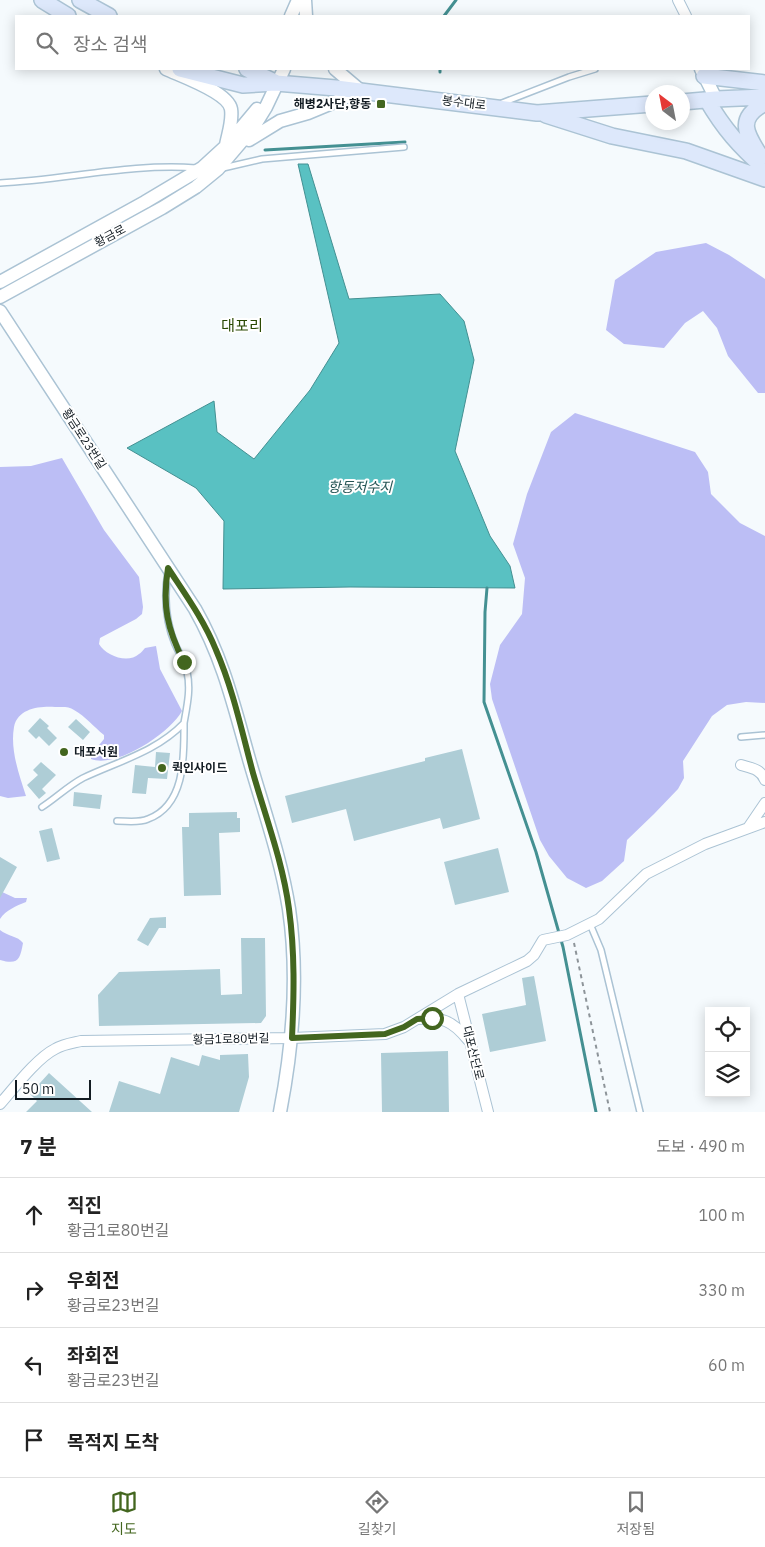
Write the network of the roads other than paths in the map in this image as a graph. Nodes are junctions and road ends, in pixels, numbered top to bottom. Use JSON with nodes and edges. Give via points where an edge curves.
{"nodes":[{"id":1,"x":42,"y":0,"type":"edge"},
{"id":2,"x":80,"y":0,"type":"edge"},
{"id":3,"x":300,"y":0,"type":"edge"},
{"id":4,"x":305,"y":0,"type":"edge"},
{"id":5,"x":678,"y":0,"type":"edge"},
{"id":6,"x":66,"y":15,"type":"edge"},
{"id":7,"x":107,"y":15,"type":"edge"},
{"id":8,"x":292,"y":15,"type":"edge"},
{"id":9,"x":298,"y":15,"type":"edge"},
{"id":10,"x":306,"y":15,"type":"edge"},
{"id":11,"x":686,"y":15,"type":"edge"},
{"id":12,"x":168,"y":70,"type":"edge"},
{"id":13,"x":184,"y":70,"type":"edge"},
{"id":14,"x":249,"y":70,"type":"edge"},
{"id":15,"x":283,"y":70,"type":"edge"},
{"id":16,"x":336,"y":70,"type":"edge"},
{"id":17,"x":592,"y":70,"type":"edge"},
{"id":18,"x":702,"y":71,"type":"edge"},
{"id":19,"x":276,"y":83,"type":"junction"},
{"id":20,"x":765,"y":83,"type":"edge"},
{"id":21,"x":361,"y":91,"type":"junction"},
{"id":22,"x":765,"y":97,"type":"edge"},
{"id":23,"x":711,"y":99,"type":"junction"},
{"id":24,"x":690,"y":101,"type":"edge"},
{"id":25,"x":765,"y":103,"type":"edge"},
{"id":26,"x":645,"y":105,"type":"edge"},
{"id":27,"x":493,"y":107,"type":"junction"},
{"id":28,"x":537,"y":113,"type":"junction"},
{"id":29,"x":232,"y":146,"type":"junction"},
{"id":30,"x":404,"y":147,"type":"dead end"},
{"id":31,"x":764,"y":161,"type":"edge"},
{"id":32,"x":202,"y":168,"type":"junction"},
{"id":33,"x":218,"y":169,"type":"junction"},
{"id":34,"x":765,"y":179,"type":"edge"},
{"id":35,"x":0,"y":183,"type":"edge"},
{"id":36,"x":0,"y":282,"type":"edge"},
{"id":37,"x":0,"y":297,"type":"edge"},
{"id":38,"x":0,"y":310,"type":"edge"},
{"id":39,"x":168,"y":568,"type":"junction"},
{"id":40,"x":184,"y":723,"type":"junction"},
{"id":41,"x":765,"y":735,"type":"edge"},
{"id":42,"x":741,"y":736,"type":"dead end"},
{"id":43,"x":741,"y":765,"type":"dead end"},
{"id":44,"x":765,"y":780,"type":"edge"},
{"id":45,"x":765,"y":803,"type":"edge"},
{"id":46,"x":42,"y":807,"type":"dead end"},
{"id":47,"x":117,"y":821,"type":"dead end"},
{"id":48,"x":765,"y":822,"type":"edge"},
{"id":49,"x":747,"y":829,"type":"junction"},
{"id":50,"x":590,"y":924,"type":"junction"},
{"id":51,"x":458,"y":994,"type":"junction"},
{"id":52,"x":417,"y":1019,"type":"junction"},
{"id":53,"x":292,"y":1038,"type":"junction"},
{"id":54,"x":470,"y":1043,"type":"junction"},
{"id":55,"x":0,"y":1104,"type":"edge"},
{"id":56,"x":280,"y":1112,"type":"edge"},
{"id":57,"x":488,"y":1112,"type":"edge"},
{"id":58,"x":640,"y":1112,"type":"edge"}],
"edges":[{"from":1,"to":6,"type":"main road"},
{"from":2,"to":7,"type":"main road"},
{"from":3,"to":8,"type":"street"},
{"from":3,"to":9,"type":"street"},
{"from":4,"to":10,"type":"street"},
{"from":5,"to":11,"type":"street"},
{"from":12,"to":29,"type":"street","via":[[226,99],[231,108]]},
{"from":13,"to":19,"type":"main road","name":"봉수대로","via":[[243,85]]},
{"from":14,"to":19,"type":"main road","name":"봉수대로"},
{"from":15,"to":19,"type":"street","name":"황금로"},
{"from":16,"to":21,"type":"street"},
{"from":17,"to":27,"type":"lane"},
{"from":18,"to":20,"type":"main road"},
{"from":18,"to":23,"type":"street"},
{"from":19,"to":21,"type":"main road","name":"봉수대로"},
{"from":19,"to":29,"type":"street","name":"황금로","via":[[266,107]]},
{"from":21,"to":27,"type":"main road","name":"봉수대로"},
{"from":21,"to":29,"type":"street","via":[[280,121]]},
{"from":22,"to":23,"type":"main road"},
{"from":23,"to":24,"type":"main road"},
{"from":23,"to":31,"type":"main road","via":[[732,129]]},
{"from":25,"to":31,"type":"main road","via":[[755,108],[746,128],[747,136]]},
{"from":26,"to":28,"type":"main road","name":"봉수대로"},
{"from":27,"to":28,"type":"main road","name":"봉수대로"},
{"from":28,"to":34,"type":"main road","via":[[612,136],[686,151]]},
{"from":29,"to":32,"type":"street","name":"황금로"},
{"from":29,"to":33,"type":"street","name":"황금로"},
{"from":30,"to":33,"type":"lane","name":"황금로","via":[[251,161]]},
{"from":32,"to":35,"type":"lane","via":[[163,166]]},
{"from":32,"to":36,"type":"street","name":"황금로"},
{"from":33,"to":37,"type":"street","name":"황금로","via":[[162,208]]},
{"from":38,"to":39,"type":"street","name":"황금로23번길"},
{"from":39,"to":40,"type":"lane","via":[[164,596],[167,617],[187,672],[189,695]]},
{"from":39,"to":53,"type":"street","name":"황금로23번길","via":[[216,650],[274,848],[289,907],[293,948]]},
{"from":40,"to":46,"type":"lane","via":[[157,745],[83,778]]},
{"from":40,"to":47,"type":"lane","via":[[182,774],[169,803],[149,819]]},
{"from":41,"to":42,"type":"lane"},
{"from":43,"to":44,"type":"street","via":[[757,769]]},
{"from":45,"to":49,"type":"street"},
{"from":48,"to":49,"type":"street"},
{"from":49,"to":50,"type":"street","via":[[705,844],[646,874]]},
{"from":50,"to":51,"type":"street","name":"황금1로80번길","via":[[546,938],[527,961]]},
{"from":50,"to":58,"type":"lane","via":[[601,950]]},
{"from":51,"to":52,"type":"street","name":"황금1로80번길"},
{"from":51,"to":54,"type":"street","name":"대포산단로"},
{"from":52,"to":53,"type":"street","name":"황금1로80번길","via":[[385,1034]]},
{"from":52,"to":54,"type":"street","via":[[446,1020],[456,1026]]},
{"from":53,"to":55,"type":"street","name":"황금1로80번길","via":[[68,1043],[42,1058]]},
{"from":53,"to":56,"type":"street","name":"황금로23번길"},
{"from":54,"to":57,"type":"street","name":"대포산단로"}]}
